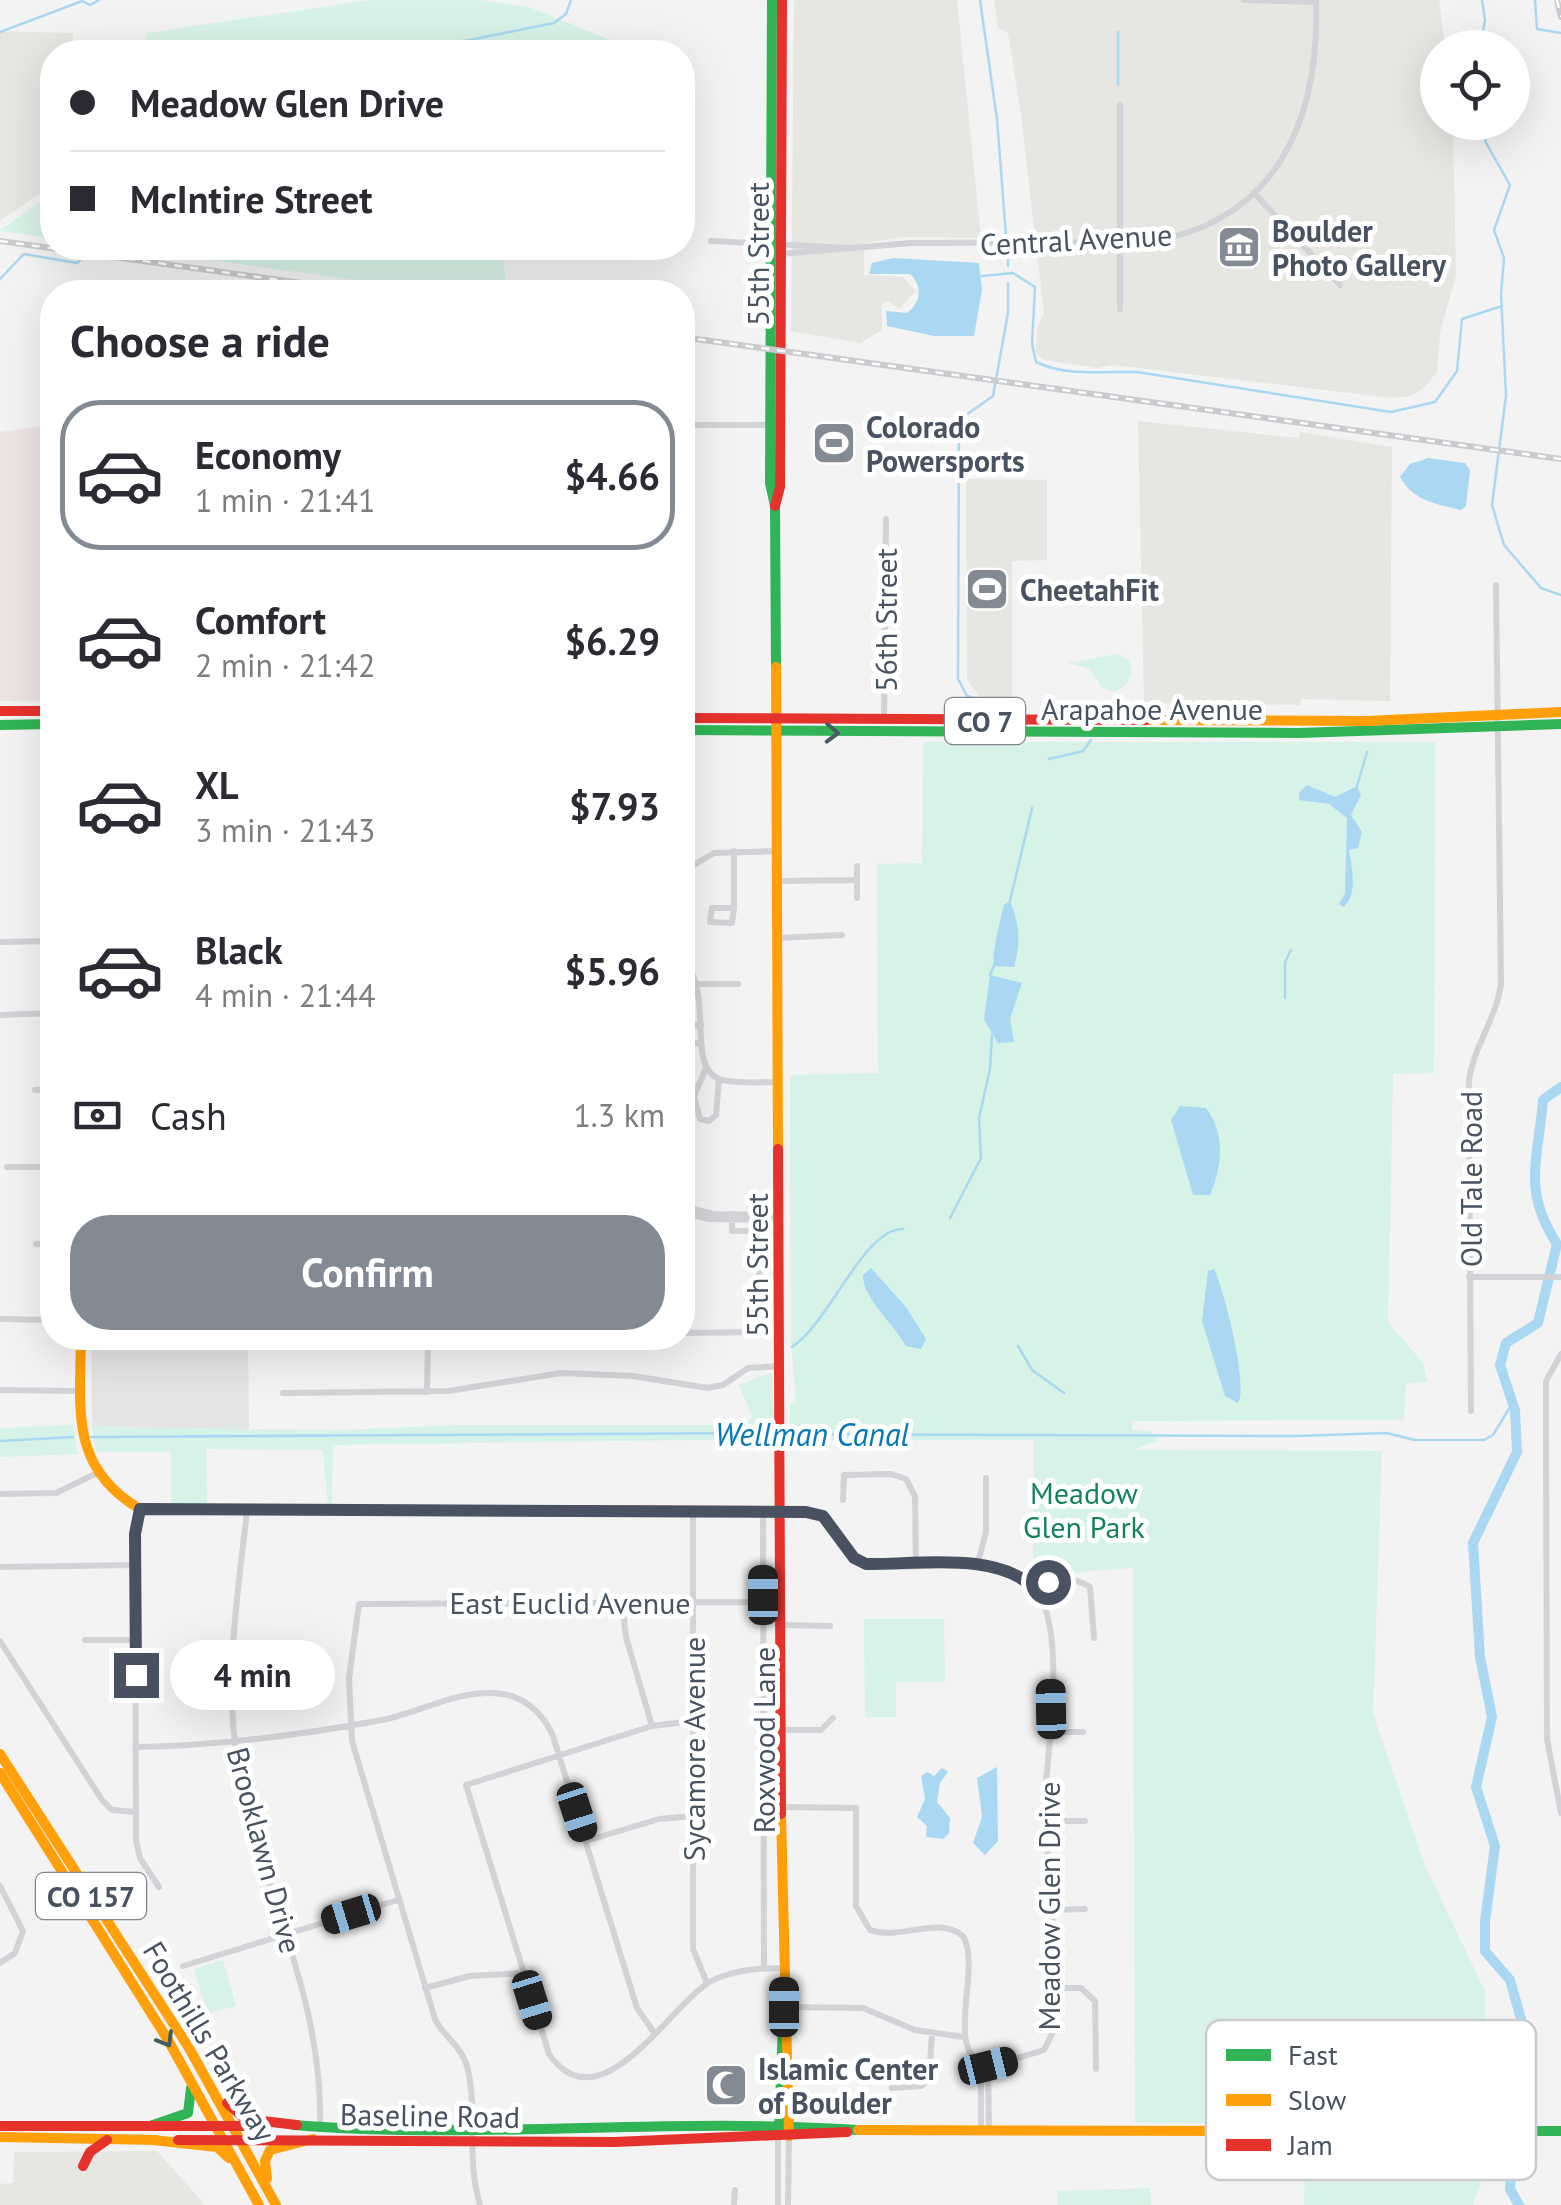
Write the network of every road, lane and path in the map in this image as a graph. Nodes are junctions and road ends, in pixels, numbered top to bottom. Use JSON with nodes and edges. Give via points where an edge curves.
{"nodes":[{"id":1,"x":772,"y":0,"type":"edge"},
{"id":2,"x":782,"y":0,"type":"edge"},
{"id":3,"x":1244,"y":0,"type":"edge"},
{"id":4,"x":1316,"y":1,"type":"edge"},
{"id":5,"x":1120,"y":105,"type":"dead end"},
{"id":6,"x":1255,"y":194,"type":"junction"},
{"id":7,"x":711,"y":241,"type":"dead end"},
{"id":8,"x":1120,"y":242,"type":"junction"},
{"id":9,"x":779,"y":248,"type":"junction"},
{"id":10,"x":1340,"y":285,"type":"dead end"},
{"id":11,"x":1120,"y":309,"type":"dead end"},
{"id":12,"x":695,"y":425,"type":"edge"},
{"id":13,"x":776,"y":425,"type":"junction"},
{"id":14,"x":886,"y":519,"type":"dead end"},
{"id":15,"x":1496,"y":585,"type":"dead end"},
{"id":16,"x":40,"y":710,"type":"edge"},
{"id":17,"x":0,"y":712,"type":"edge"},
{"id":18,"x":1561,"y":712,"type":"edge"},
{"id":19,"x":695,"y":718,"type":"edge"},
{"id":20,"x":778,"y":718,"type":"junction"},
{"id":21,"x":1497,"y":719,"type":"junction"},
{"id":22,"x":884,"y":722,"type":"junction"},
{"id":23,"x":0,"y":724,"type":"edge"},
{"id":24,"x":40,"y":724,"type":"edge"},
{"id":25,"x":1561,"y":724,"type":"edge"},
{"id":26,"x":695,"y":730,"type":"edge"},
{"id":27,"x":778,"y":731,"type":"junction"},
{"id":28,"x":734,"y":851,"type":"junction"},
{"id":29,"x":779,"y":851,"type":"junction"},
{"id":30,"x":695,"y":862,"type":"edge"},
{"id":31,"x":856,"y":866,"type":"dead end"},
{"id":32,"x":779,"y":880,"type":"junction"},
{"id":33,"x":857,"y":880,"type":"junction"},
{"id":34,"x":857,"y":898,"type":"dead end"},
{"id":35,"x":734,"y":908,"type":"dead end"},
{"id":36,"x":778,"y":934,"type":"junction"},
{"id":37,"x":842,"y":935,"type":"dead end"},
{"id":38,"x":0,"y":942,"type":"edge"},
{"id":39,"x":40,"y":942,"type":"edge"},
{"id":40,"x":695,"y":977,"type":"edge"},
{"id":41,"x":695,"y":984,"type":"edge"},
{"id":42,"x":700,"y":984,"type":"junction"},
{"id":43,"x":738,"y":984,"type":"dead end"},
{"id":44,"x":40,"y":1014,"type":"edge"},
{"id":45,"x":0,"y":1015,"type":"edge"},
{"id":46,"x":695,"y":1026,"type":"edge"},
{"id":47,"x":701,"y":1026,"type":"junction"},
{"id":48,"x":695,"y":1043,"type":"edge"},
{"id":49,"x":701,"y":1043,"type":"junction"},
{"id":50,"x":706,"y":1068,"type":"junction"},
{"id":51,"x":720,"y":1078,"type":"junction"},
{"id":52,"x":780,"y":1082,"type":"junction"},
{"id":53,"x":35,"y":1090,"type":"dead end"},
{"id":54,"x":40,"y":1090,"type":"edge"},
{"id":55,"x":695,"y":1094,"type":"edge"},
{"id":56,"x":695,"y":1100,"type":"edge"},
{"id":57,"x":8,"y":1168,"type":"dead end"},
{"id":58,"x":40,"y":1168,"type":"edge"},
{"id":59,"x":695,"y":1211,"type":"edge"},
{"id":60,"x":732,"y":1218,"type":"junction"},
{"id":61,"x":781,"y":1218,"type":"junction"},
{"id":62,"x":36,"y":1244,"type":"dead end"},
{"id":63,"x":40,"y":1244,"type":"edge"},
{"id":64,"x":1469,"y":1277,"type":"junction"},
{"id":65,"x":1558,"y":1277,"type":"edge"},
{"id":66,"x":0,"y":1319,"type":"edge"},
{"id":67,"x":40,"y":1320,"type":"edge"},
{"id":68,"x":695,"y":1333,"type":"edge"},
{"id":69,"x":81,"y":1350,"type":"edge"},
{"id":70,"x":428,"y":1350,"type":"edge"},
{"id":71,"x":1561,"y":1354,"type":"edge"},
{"id":72,"x":781,"y":1366,"type":"junction"},
{"id":73,"x":0,"y":1390,"type":"edge"},
{"id":74,"x":81,"y":1391,"type":"junction"},
{"id":75,"x":427,"y":1392,"type":"junction"},
{"id":76,"x":283,"y":1393,"type":"dead end"},
{"id":77,"x":1471,"y":1412,"type":"dead end"},
{"id":78,"x":95,"y":1474,"type":"junction"},
{"id":79,"x":986,"y":1478,"type":"dead end"},
{"id":80,"x":0,"y":1494,"type":"edge"},
{"id":81,"x":843,"y":1500,"type":"dead end"},
{"id":82,"x":140,"y":1509,"type":"junction"},
{"id":83,"x":246,"y":1511,"type":"junction"},
{"id":84,"x":763,"y":1511,"type":"junction"},
{"id":85,"x":782,"y":1511,"type":"junction"},
{"id":86,"x":694,"y":1512,"type":"junction"},
{"id":87,"x":916,"y":1564,"type":"junction"},
{"id":88,"x":136,"y":1565,"type":"junction"},
{"id":89,"x":977,"y":1566,"type":"junction"},
{"id":90,"x":0,"y":1567,"type":"edge"},
{"id":91,"x":1036,"y":1590,"type":"junction"},
{"id":92,"x":694,"y":1602,"type":"junction"},
{"id":93,"x":763,"y":1602,"type":"junction"},
{"id":94,"x":781,"y":1602,"type":"junction"},
{"id":95,"x":622,"y":1603,"type":"junction"},
{"id":96,"x":781,"y":1625,"type":"junction"},
{"id":97,"x":830,"y":1626,"type":"dead end"},
{"id":98,"x":1094,"y":1638,"type":"dead end"},
{"id":99,"x":85,"y":1640,"type":"dead end"},
{"id":100,"x":136,"y":1640,"type":"junction"},
{"id":101,"x":0,"y":1642,"type":"edge"},
{"id":102,"x":833,"y":1718,"type":"dead end"},
{"id":103,"x":692,"y":1721,"type":"junction"},
{"id":104,"x":350,"y":1725,"type":"junction"},
{"id":105,"x":652,"y":1726,"type":"junction"},
{"id":106,"x":782,"y":1730,"type":"junction"},
{"id":107,"x":1052,"y":1732,"type":"junction"},
{"id":108,"x":1083,"y":1732,"type":"dead end"},
{"id":109,"x":234,"y":1740,"type":"junction"},
{"id":110,"x":135,"y":1746,"type":"junction"},
{"id":111,"x":0,"y":1754,"type":"edge"},
{"id":112,"x":559,"y":1755,"type":"junction"},
{"id":113,"x":0,"y":1774,"type":"edge"},
{"id":114,"x":1559,"y":1789,"type":"edge"},
{"id":115,"x":782,"y":1807,"type":"junction"},
{"id":116,"x":136,"y":1812,"type":"junction"},
{"id":117,"x":1561,"y":1813,"type":"edge"},
{"id":118,"x":693,"y":1816,"type":"junction"},
{"id":119,"x":1044,"y":1821,"type":"junction"},
{"id":120,"x":1085,"y":1821,"type":"dead end"},
{"id":121,"x":586,"y":1841,"type":"junction"},
{"id":122,"x":0,"y":1886,"type":"edge"},
{"id":123,"x":159,"y":1887,"type":"dead end"},
{"id":124,"x":398,"y":1900,"type":"junction"},
{"id":125,"x":1086,"y":1909,"type":"dead end"},
{"id":126,"x":1052,"y":1910,"type":"junction"},
{"id":127,"x":288,"y":1933,"type":"junction"},
{"id":128,"x":0,"y":1963,"type":"edge"},
{"id":129,"x":183,"y":1966,"type":"dead end"},
{"id":130,"x":764,"y":1968,"type":"junction"},
{"id":131,"x":783,"y":1968,"type":"junction"},
{"id":132,"x":524,"y":1973,"type":"junction"},
{"id":133,"x":707,"y":1983,"type":"junction"},
{"id":134,"x":425,"y":1988,"type":"junction"},
{"id":135,"x":1053,"y":1988,"type":"junction"},
{"id":136,"x":784,"y":2007,"type":"junction"},
{"id":137,"x":932,"y":2032,"type":"junction"},
{"id":138,"x":655,"y":2034,"type":"junction"},
{"id":139,"x":964,"y":2038,"type":"junction"},
{"id":140,"x":190,"y":2048,"type":"junction"},
{"id":141,"x":985,"y":2066,"type":"junction"},
{"id":142,"x":183,"y":2068,"type":"junction"},
{"id":143,"x":1096,"y":2069,"type":"dead end"},
{"id":144,"x":892,"y":2088,"type":"dead end"},
{"id":145,"x":297,"y":2125,"type":"junction"},
{"id":146,"x":0,"y":2126,"type":"edge"},
{"id":147,"x":150,"y":2126,"type":"junction"},
{"id":148,"x":218,"y":2126,"type":"junction"},
{"id":149,"x":233,"y":2126,"type":"junction"},
{"id":150,"x":320,"y":2128,"type":"junction"},
{"id":151,"x":784,"y":2130,"type":"junction"},
{"id":152,"x":985,"y":2130,"type":"junction"},
{"id":153,"x":1206,"y":2130,"type":"edge"},
{"id":154,"x":469,"y":2136,"type":"junction"},
{"id":155,"x":0,"y":2137,"type":"edge"},
{"id":156,"x":108,"y":2139,"type":"junction"},
{"id":157,"x":226,"y":2139,"type":"junction"},
{"id":158,"x":240,"y":2139,"type":"junction"},
{"id":159,"x":313,"y":2139,"type":"junction"},
{"id":160,"x":153,"y":2140,"type":"junction"},
{"id":161,"x":83,"y":2166,"type":"dead end"},
{"id":162,"x":735,"y":2190,"type":"dead end"},
{"id":163,"x":270,"y":2191,"type":"junction"},
{"id":164,"x":258,"y":2205,"type":"edge"},
{"id":165,"x":276,"y":2205,"type":"edge"},
{"id":166,"x":480,"y":2205,"type":"edge"},
{"id":167,"x":734,"y":2205,"type":"edge"},
{"id":168,"x":778,"y":2205,"type":"edge"},
{"id":169,"x":788,"y":2205,"type":"edge"}],
"edges":[{"from":1,"to":9,"type":"main road","name":"55th Street"},
{"from":2,"to":9,"type":"main road","name":"55th Street"},
{"from":3,"to":4,"type":"street"},
{"from":4,"to":6,"type":"street","name":"Central Avenue","via":[[1314,62],[1296,132],[1274,175]]},
{"from":5,"to":8,"type":"street"},
{"from":6,"to":8,"type":"street","name":"Central Avenue","via":[[1197,231]]},
{"from":6,"to":10,"type":"street"},
{"from":7,"to":9,"type":"street","name":"Central Avenue"},
{"from":8,"to":9,"type":"street","name":"Central Avenue"},
{"from":8,"to":11,"type":"street"},
{"from":9,"to":13,"type":"main road","name":"55th Street"},
{"from":12,"to":13,"type":"street"},
{"from":13,"to":20,"type":"main road","name":"55th Street"},
{"from":14,"to":22,"type":"street","name":"56th Street"},
{"from":15,"to":21,"type":"street","name":"Old Tale Road"},
{"from":16,"to":17,"type":"main road"},
{"from":18,"to":21,"type":"main road","name":"Arapahoe Avenue","number":"CO 7"},
{"from":19,"to":20,"type":"main road","name":"Arapahoe Avenue","number":"CO 7"},
{"from":20,"to":22,"type":"main road","name":"Arapahoe Avenue","number":"CO 7"},
{"from":20,"to":27,"type":"main road","name":"55th Street"},
{"from":21,"to":22,"type":"main road","name":"Arapahoe Avenue","number":"CO 7"},
{"from":21,"to":25,"type":"main road","name":"Arapahoe Avenue","number":"CO 7"},
{"from":27,"to":21,"type":"main road","name":"Arapahoe Avenue","number":"CO 7","one_way":true,"via":[[1298,733]]},
{"from":21,"to":64,"type":"street","name":"Old Tale Road","via":[[1501,984],[1469,1080]]},
{"from":23,"to":24,"type":"main road"},
{"from":26,"to":27,"type":"main road","name":"Arapahoe Avenue","number":"CO 7"},
{"from":27,"to":29,"type":"main road","name":"55th Street"},
{"from":28,"to":29,"type":"street"},
{"from":28,"to":30,"type":"street"},
{"from":28,"to":35,"type":"street"},
{"from":29,"to":32,"type":"main road","name":"55th Street"},
{"from":31,"to":33,"type":"street"},
{"from":32,"to":33,"type":"street"},
{"from":32,"to":36,"type":"main road","name":"55th Street"},
{"from":33,"to":34,"type":"street"},
{"from":36,"to":37,"type":"street"},
{"from":36,"to":52,"type":"main road","name":"55th Street"},
{"from":38,"to":39,"type":"street"},
{"from":40,"to":42,"type":"street"},
{"from":41,"to":42,"type":"street"},
{"from":42,"to":43,"type":"street"},
{"from":42,"to":47,"type":"street"},
{"from":44,"to":45,"type":"street"},
{"from":46,"to":47,"type":"street"},
{"from":47,"to":49,"type":"street"},
{"from":48,"to":49,"type":"street"},
{"from":49,"to":50,"type":"street"},
{"from":50,"to":51,"type":"street"},
{"from":50,"to":55,"type":"street"},
{"from":51,"to":52,"type":"street"},
{"from":51,"to":56,"type":"street","via":[[716,1115],[700,1119]]},
{"from":52,"to":61,"type":"main road","name":"55th Street"},
{"from":53,"to":54,"type":"street"},
{"from":57,"to":58,"type":"street"},
{"from":59,"to":60,"type":"street"},
{"from":60,"to":61,"type":"street"},
{"from":60,"to":68,"type":"street","via":[[732,1231],[759,1231],[760,1332]]},
{"from":61,"to":72,"type":"main road","name":"55th Street"},
{"from":62,"to":63,"type":"street"},
{"from":64,"to":65,"type":"street"},
{"from":64,"to":77,"type":"street","name":"Old Tale Road"},
{"from":66,"to":67,"type":"street"},
{"from":69,"to":74,"type":"main road"},
{"from":70,"to":75,"type":"street"},
{"from":71,"to":114,"type":"street","via":[[1546,1381],[1546,1729]]},
{"from":72,"to":75,"type":"street","via":[[748,1368],[708,1388],[561,1374]]},
{"from":72,"to":85,"type":"main road","name":"55th Street"},
{"from":73,"to":74,"type":"street"},
{"from":74,"to":78,"type":"main road","via":[[82,1442]]},
{"from":75,"to":76,"type":"street"},
{"from":78,"to":80,"type":"street","via":[[56,1493]]},
{"from":78,"to":82,"type":"main road"},
{"from":79,"to":89,"type":"street","via":[[986,1532]]},
{"from":81,"to":87,"type":"street","via":[[844,1474],[906,1479],[916,1496]]},
{"from":82,"to":83,"type":"main road"},
{"from":82,"to":88,"type":"street"},
{"from":83,"to":86,"type":"main road"},
{"from":83,"to":109,"type":"street","name":"Brooklawn Drive","via":[[231,1670]]},
{"from":84,"to":85,"type":"main road"},
{"from":84,"to":86,"type":"main road"},
{"from":84,"to":93,"type":"street","name":"Roxwood Lane"},
{"from":85,"to":87,"type":"street","via":[[823,1516],[858,1562]]},
{"from":85,"to":94,"type":"main road","name":"55th Street"},
{"from":86,"to":92,"type":"street","name":"Sycamore Avenue"},
{"from":87,"to":89,"type":"street"},
{"from":88,"to":90,"type":"street"},
{"from":88,"to":100,"type":"street"},
{"from":89,"to":91,"type":"street","via":[[1004,1570]]},
{"from":91,"to":98,"type":"street","via":[[1059,1580],[1090,1587]]},
{"from":91,"to":107,"type":"street","name":"Meadow Glen Drive","via":[[1050,1627]]},
{"from":92,"to":93,"type":"street","name":"East Euclid Avenue"},
{"from":92,"to":95,"type":"street","name":"East Euclid Avenue"},
{"from":92,"to":103,"type":"street","name":"Sycamore Avenue"},
{"from":93,"to":94,"type":"street","name":"East Euclid Avenue"},
{"from":93,"to":130,"type":"street","name":"Roxwood Lane"},
{"from":94,"to":96,"type":"main road","name":"55th Street"},
{"from":95,"to":104,"type":"street","name":"East Euclid Avenue","via":[[359,1604]]},
{"from":95,"to":105,"type":"street"},
{"from":96,"to":97,"type":"street"},
{"from":96,"to":106,"type":"main road","name":"55th Street"},
{"from":99,"to":100,"type":"street"},
{"from":100,"to":110,"type":"street"},
{"from":101,"to":116,"type":"street","via":[[102,1800],[112,1810]]},
{"from":102,"to":106,"type":"street","via":[[822,1730]]},
{"from":103,"to":105,"type":"street"},
{"from":103,"to":118,"type":"street","name":"Sycamore Avenue"},
{"from":104,"to":109,"type":"street"},
{"from":104,"to":112,"type":"street","via":[[496,1693],[534,1709]]},
{"from":104,"to":124,"type":"street"},
{"from":105,"to":112,"type":"street"},
{"from":106,"to":115,"type":"main road","name":"55th Street"},
{"from":107,"to":108,"type":"street"},
{"from":107,"to":119,"type":"street","name":"Meadow Glen Drive"},
{"from":109,"to":110,"type":"street"},
{"from":109,"to":127,"type":"street","name":"Brooklawn Drive"},
{"from":110,"to":116,"type":"street"},
{"from":111,"to":140,"type":"main road","name":"Foothills Parkway","number":"CO 157"},
{"from":112,"to":121,"type":"street"},
{"from":112,"to":132,"type":"street","via":[[466,1785]]},
{"from":113,"to":142,"type":"main road","name":"Foothills Parkway","number":"CO 157","one_way":true},
{"from":114,"to":117,"type":"street"},
{"from":115,"to":131,"type":"main road","name":"55th Street"},
{"from":115,"to":139,"type":"street","via":[[856,1808],[857,1911],[870,1930],[942,1927],[963,1936],[970,1954]]},
{"from":116,"to":123,"type":"street","via":[[137,1850]]},
{"from":118,"to":121,"type":"street"},
{"from":118,"to":133,"type":"street","name":"Sycamore Avenue","via":[[694,1949]]},
{"from":119,"to":120,"type":"street"},
{"from":119,"to":126,"type":"street","name":"Meadow Glen Drive"},
{"from":121,"to":138,"type":"street","via":[[638,2008]]},
{"from":122,"to":128,"type":"street","via":[[23,1930],[15,1953]]},
{"from":124,"to":127,"type":"street"},
{"from":124,"to":134,"type":"street"},
{"from":125,"to":126,"type":"street"},
{"from":126,"to":135,"type":"street","name":"Meadow Glen Drive"},
{"from":127,"to":129,"type":"street"},
{"from":127,"to":150,"type":"street","name":"Brooklawn Drive","via":[[317,2040]]},
{"from":130,"to":131,"type":"street"},
{"from":130,"to":133,"type":"street"},
{"from":131,"to":136,"type":"main road","name":"55th Street"},
{"from":132,"to":134,"type":"street","via":[[470,1976]]},
{"from":132,"to":138,"type":"street","via":[[549,2054],[568,2072],[617,2068]]},
{"from":133,"to":138,"type":"street"},
{"from":134,"to":154,"type":"street","via":[[437,2023],[468,2068]]},
{"from":135,"to":141,"type":"street","name":"Meadow Glen Drive","via":[[1050,2043],[1036,2054]]},
{"from":135,"to":143,"type":"street","via":[[1080,1988],[1096,2001]]},
{"from":136,"to":137,"type":"street","via":[[864,2008]]},
{"from":136,"to":151,"type":"main road","name":"55th Street"},
{"from":137,"to":139,"type":"street"},
{"from":137,"to":144,"type":"street","via":[[929,2080]]},
{"from":139,"to":141,"type":"street","via":[[971,2056]]},
{"from":140,"to":145,"type":"main road","via":[[236,2114]]},
{"from":140,"to":149,"type":"main road","name":"Foothills Parkway","number":"CO 157"},
{"from":141,"to":152,"type":"street"},
{"from":142,"to":147,"type":"main road","via":[[192,2109]]},
{"from":142,"to":148,"type":"main road","name":"Foothills Parkway","number":"CO 157"},
{"from":145,"to":149,"type":"main road","name":"Baseline Road"},
{"from":145,"to":150,"type":"main road","name":"Baseline Road"},
{"from":146,"to":147,"type":"main road","name":"Baseline Road"},
{"from":147,"to":148,"type":"main road","name":"Baseline Road"},
{"from":148,"to":149,"type":"main road","name":"Baseline Road"},
{"from":148,"to":157,"type":"main road","name":"Foothills Parkway","number":"CO 157"},
{"from":149,"to":158,"type":"main road","name":"Foothills Parkway","number":"CO 157"},
{"from":150,"to":154,"type":"main road","name":"Baseline Road"},
{"from":151,"to":152,"type":"main road","name":"Baseline Road"},
{"from":151,"to":154,"type":"main road","name":"Baseline Road"},
{"from":151,"to":168,"type":"street","name":"55th Street"},
{"from":151,"to":169,"type":"street","name":"55th Street"},
{"from":152,"to":153,"type":"main road","name":"Baseline Road"},
{"from":154,"to":159,"type":"main road","name":"Baseline Road"},
{"from":154,"to":166,"type":"street"},
{"from":155,"to":156,"type":"main road","name":"Baseline Road"},
{"from":156,"to":160,"type":"main road","name":"Baseline Road"},
{"from":156,"to":161,"type":"main road"},
{"from":157,"to":158,"type":"main road","name":"Baseline Road"},
{"from":157,"to":160,"type":"main road","name":"Baseline Road"},
{"from":157,"to":164,"type":"main road","name":"Foothills Parkway","number":"CO 157"},
{"from":158,"to":159,"type":"main road","name":"Baseline Road"},
{"from":158,"to":163,"type":"main road","name":"Foothills Parkway","number":"CO 157"},
{"from":159,"to":163,"type":"main road","via":[[270,2150],[264,2166]]},
{"from":160,"to":164,"type":"main road","via":[[222,2149]]},
{"from":162,"to":167,"type":"street"},
{"from":163,"to":165,"type":"main road","name":"Foothills Parkway","number":"CO 157"}]}
